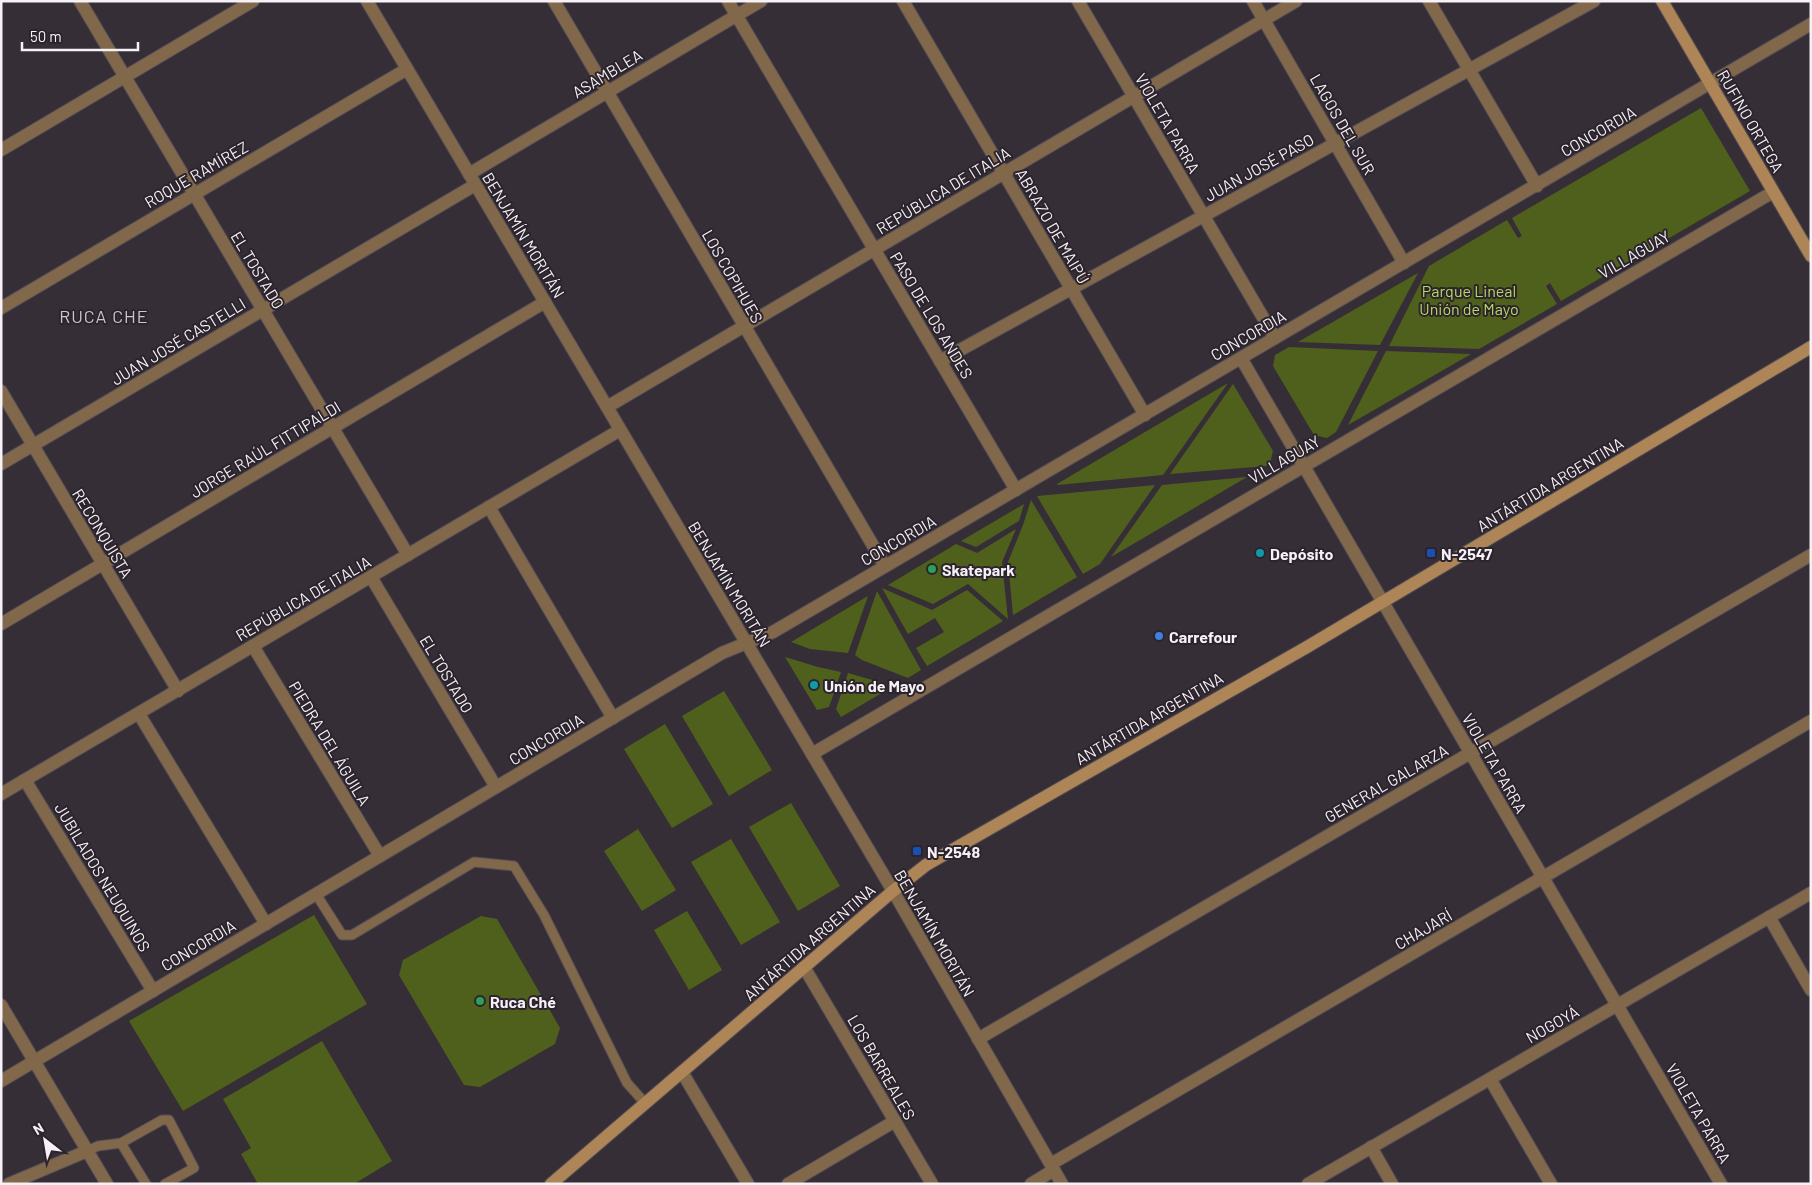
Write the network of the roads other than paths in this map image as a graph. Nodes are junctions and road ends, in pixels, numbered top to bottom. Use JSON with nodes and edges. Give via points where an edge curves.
{"nodes":[{"id":1,"x":80,"y":1,"type":"edge"},
{"id":2,"x":253,"y":1,"type":"edge"},
{"id":3,"x":367,"y":1,"type":"edge"},
{"id":4,"x":554,"y":1,"type":"edge"},
{"id":5,"x":728,"y":1,"type":"edge"},
{"id":6,"x":761,"y":1,"type":"edge"},
{"id":7,"x":903,"y":1,"type":"edge"},
{"id":8,"x":1078,"y":1,"type":"edge"},
{"id":9,"x":1253,"y":1,"type":"edge"},
{"id":10,"x":1296,"y":1,"type":"edge"},
{"id":11,"x":1429,"y":1,"type":"edge"},
{"id":12,"x":1594,"y":1,"type":"edge"},
{"id":13,"x":1662,"y":1,"type":"edge"},
{"id":14,"x":737,"y":16,"type":"junction"},
{"id":15,"x":1264,"y":20,"type":"junction"},
{"id":16,"x":1811,"y":24,"type":"edge"},
{"id":17,"x":407,"y":69,"type":"junction"},
{"id":18,"x":1469,"y":70,"type":"junction"},
{"id":19,"x":125,"y":77,"type":"junction"},
{"id":20,"x":1710,"y":84,"type":"junction"},
{"id":21,"x":607,"y":92,"type":"junction"},
{"id":22,"x":1134,"y":96,"type":"junction"},
{"id":23,"x":1335,"y":143,"type":"junction"},
{"id":24,"x":1,"y":150,"type":"edge"},
{"id":25,"x":1003,"y":173,"type":"junction"},
{"id":26,"x":469,"y":174,"type":"junction"},
{"id":27,"x":476,"y":185,"type":"junction"},
{"id":28,"x":1537,"y":186,"type":"junction"},
{"id":29,"x":1773,"y":192,"type":"junction"},
{"id":30,"x":194,"y":194,"type":"junction"},
{"id":31,"x":1204,"y":216,"type":"junction"},
{"id":32,"x":874,"y":249,"type":"junction"},
{"id":33,"x":1811,"y":256,"type":"edge"},
{"id":34,"x":1404,"y":263,"type":"junction"},
{"id":35,"x":1071,"y":289,"type":"junction"},
{"id":36,"x":544,"y":302,"type":"junction"},
{"id":37,"x":1,"y":308,"type":"edge"},
{"id":38,"x":263,"y":310,"type":"junction"},
{"id":39,"x":744,"y":326,"type":"junction"},
{"id":40,"x":1275,"y":338,"type":"junction"},
{"id":41,"x":1811,"y":347,"type":"edge"},
{"id":42,"x":1241,"y":358,"type":"junction"},
{"id":43,"x":940,"y":361,"type":"junction"},
{"id":44,"x":1,"y":391,"type":"edge"},
{"id":45,"x":607,"y":407,"type":"junction"},
{"id":46,"x":1144,"y":415,"type":"junction"},
{"id":47,"x":332,"y":428,"type":"junction"},
{"id":48,"x":620,"y":430,"type":"junction"},
{"id":49,"x":33,"y":446,"type":"junction"},
{"id":50,"x":1,"y":464,"type":"edge"},
{"id":51,"x":1304,"y":466,"type":"junction"},
{"id":52,"x":1016,"y":490,"type":"junction"},
{"id":53,"x":489,"y":507,"type":"junction"},
{"id":54,"x":408,"y":555,"type":"junction"},
{"id":55,"x":1811,"y":555,"type":"edge"},
{"id":56,"x":103,"y":564,"type":"junction"},
{"id":57,"x":885,"y":566,"type":"junction"},
{"id":58,"x":371,"y":577,"type":"junction"},
{"id":59,"x":1383,"y":602,"type":"junction"},
{"id":60,"x":1,"y":624,"type":"edge"},
{"id":61,"x":746,"y":643,"type":"junction"},
{"id":62,"x":253,"y":646,"type":"junction"},
{"id":63,"x":178,"y":691,"type":"junction"},
{"id":64,"x":139,"y":714,"type":"junction"},
{"id":65,"x":613,"y":718,"type":"junction"},
{"id":66,"x":1811,"y":722,"type":"edge"},
{"id":67,"x":1471,"y":753,"type":"junction"},
{"id":68,"x":812,"y":754,"type":"junction"},
{"id":69,"x":25,"y":780,"type":"junction"},
{"id":70,"x":496,"y":787,"type":"junction"},
{"id":71,"x":1,"y":794,"type":"edge"},
{"id":72,"x":380,"y":856,"type":"junction"},
{"id":73,"x":1543,"y":877,"type":"junction"},
{"id":74,"x":893,"y":891,"type":"junction"},
{"id":75,"x":1811,"y":892,"type":"edge"},
{"id":76,"x":316,"y":894,"type":"junction"},
{"id":77,"x":1769,"y":917,"type":"junction"},
{"id":78,"x":266,"y":924,"type":"junction"},
{"id":79,"x":804,"y":967,"type":"junction"},
{"id":80,"x":1811,"y":990,"type":"edge"},
{"id":81,"x":153,"y":991,"type":"junction"},
{"id":82,"x":1,"y":1005,"type":"edge"},
{"id":83,"x":1617,"y":1005,"type":"junction"},
{"id":84,"x":978,"y":1039,"type":"junction"},
{"id":85,"x":34,"y":1061,"type":"junction"},
{"id":86,"x":682,"y":1072,"type":"junction"},
{"id":87,"x":1490,"y":1079,"type":"junction"},
{"id":88,"x":1,"y":1081,"type":"edge"},
{"id":89,"x":645,"y":1103,"type":"junction"},
{"id":90,"x":895,"y":1121,"type":"junction"},
{"id":91,"x":121,"y":1143,"type":"junction"},
{"id":92,"x":1371,"y":1148,"type":"junction"},
{"id":93,"x":87,"y":1151,"type":"junction"},
{"id":94,"x":1053,"y":1167,"type":"junction"},
{"id":95,"x":803,"y":1180,"type":"edge"},
{"id":96,"x":9,"y":1184,"type":"edge"},
{"id":97,"x":107,"y":1184,"type":"edge"},
{"id":98,"x":146,"y":1184,"type":"edge"},
{"id":99,"x":165,"y":1184,"type":"edge"},
{"id":100,"x":550,"y":1184,"type":"edge"},
{"id":101,"x":748,"y":1184,"type":"edge"},
{"id":102,"x":788,"y":1184,"type":"edge"},
{"id":103,"x":932,"y":1184,"type":"edge"},
{"id":104,"x":1031,"y":1184,"type":"edge"},
{"id":105,"x":1062,"y":1184,"type":"edge"},
{"id":106,"x":1308,"y":1184,"type":"edge"},
{"id":107,"x":1392,"y":1184,"type":"edge"},
{"id":108,"x":1551,"y":1184,"type":"edge"},
{"id":109,"x":1721,"y":1184,"type":"edge"}],
"edges":[{"from":1,"to":19,"type":"street","name":"EL TOSTADO"},
{"from":2,"to":19,"type":"street"},
{"from":3,"to":17,"type":"street","name":"BENJAMÍN MORITÁN"},
{"from":4,"to":21,"type":"street","name":"LOS COPIHUES"},
{"from":5,"to":14,"type":"street","name":"PASO DE LOS ANDES"},
{"from":6,"to":14,"type":"street","name":"ASAMBLEA"},
{"from":7,"to":25,"type":"street","name":"ABRAZO DE MAIPÚ"},
{"from":8,"to":22,"type":"street","name":"VIOLETA PARRA"},
{"from":9,"to":15,"type":"street","name":"LAGOS DEL SUR"},
{"from":10,"to":15,"type":"street","name":"REPÚBLICA DE ITALIA"},
{"from":11,"to":18,"type":"street"},
{"from":12,"to":18,"type":"street","name":"JUAN JOSÉ PASO"},
{"from":13,"to":20,"type":"main road","name":"RUFINO ORTEGA"},
{"from":14,"to":21,"type":"street","name":"ASAMBLEA"},
{"from":14,"to":32,"type":"street","name":"PASO DE LOS ANDES"},
{"from":15,"to":22,"type":"street","name":"REPÚBLICA DE ITALIA"},
{"from":15,"to":23,"type":"street","name":"LAGOS DEL SUR"},
{"from":16,"to":20,"type":"street","name":"CONCORDIA"},
{"from":17,"to":26,"type":"street","name":"BENJAMÍN MORITÁN"},
{"from":17,"to":30,"type":"street","name":"ROQUE RAMÍREZ"},
{"from":18,"to":23,"type":"street","name":"JUAN JOSÉ PASO"},
{"from":18,"to":28,"type":"street"},
{"from":19,"to":24,"type":"street"},
{"from":19,"to":30,"type":"street","name":"EL TOSTADO"},
{"from":20,"to":28,"type":"street","name":"CONCORDIA"},
{"from":20,"to":29,"type":"main road","name":"RUFINO ORTEGA"},
{"from":21,"to":26,"type":"street","name":"ASAMBLEA"},
{"from":21,"to":39,"type":"street","name":"LOS COPIHUES"},
{"from":22,"to":25,"type":"street","name":"REPÚBLICA DE ITALIA"},
{"from":22,"to":31,"type":"street","name":"VIOLETA PARRA"},
{"from":23,"to":31,"type":"street","name":"JUAN JOSÉ PASO"},
{"from":23,"to":34,"type":"street","name":"LAGOS DEL SUR"},
{"from":25,"to":32,"type":"street","name":"REPÚBLICA DE ITALIA"},
{"from":25,"to":35,"type":"street","name":"ABRAZO DE MAIPÚ"},
{"from":26,"to":27,"type":"street","name":"BENJAMÍN MORITÁN"},
{"from":27,"to":36,"type":"street","name":"BENJAMÍN MORITÁN"},
{"from":27,"to":38,"type":"street","name":"JUAN JOSÉ CASTELLI"},
{"from":28,"to":34,"type":"street","name":"CONCORDIA"},
{"from":29,"to":33,"type":"main road","name":"RUFINO ORTEGA"},
{"from":29,"to":51,"type":"street","name":"VILLAGUAY"},
{"from":30,"to":37,"type":"street","name":"ROQUE RAMÍREZ"},
{"from":30,"to":38,"type":"street","name":"EL TOSTADO"},
{"from":31,"to":35,"type":"street","name":"JUAN JOSÉ PASO"},
{"from":31,"to":40,"type":"street","name":"VIOLETA PARRA"},
{"from":32,"to":39,"type":"street","name":"REPÚBLICA DE ITALIA"},
{"from":32,"to":43,"type":"street","name":"PASO DE LOS ANDES"},
{"from":34,"to":40,"type":"street","name":"CONCORDIA"},
{"from":35,"to":43,"type":"street","name":"JUAN JOSÉ PASO"},
{"from":35,"to":46,"type":"street","name":"ABRAZO DE MAIPÚ"},
{"from":36,"to":45,"type":"street","name":"BENJAMÍN MORITÁN"},
{"from":36,"to":47,"type":"street","name":"JORGE RAÚL FITTIPALDI"},
{"from":38,"to":47,"type":"street","name":"EL TOSTADO"},
{"from":38,"to":49,"type":"street","name":"JUAN JOSÉ CASTELLI"},
{"from":39,"to":45,"type":"street","name":"REPÚBLICA DE ITALIA"},
{"from":39,"to":57,"type":"street","name":"LOS COPIHUES"},
{"from":40,"to":42,"type":"street","name":"CONCORDIA"},
{"from":41,"to":59,"type":"main road","name":"ANTÁRTIDA ARGENTINA"},
{"from":42,"to":46,"type":"street","name":"CONCORDIA"},
{"from":42,"to":51,"type":"street","name":"VIOLETA PARRA"},
{"from":43,"to":52,"type":"street","name":"PASO DE LOS ANDES"},
{"from":44,"to":49,"type":"street","name":"RECONQUISTA"},
{"from":45,"to":48,"type":"street","name":"BENJAMÍN MORITÁN"},
{"from":46,"to":52,"type":"street","name":"CONCORDIA"},
{"from":47,"to":54,"type":"street","name":"EL TOSTADO"},
{"from":47,"to":56,"type":"street","name":"JORGE RAÚL FITTIPALDI"},
{"from":48,"to":53,"type":"street","name":"REPÚBLICA DE ITALIA"},
{"from":48,"to":61,"type":"street","name":"BENJAMÍN MORITÁN"},
{"from":49,"to":50,"type":"street","name":"JUAN JOSÉ CASTELLI"},
{"from":49,"to":56,"type":"street","name":"RECONQUISTA"},
{"from":51,"to":59,"type":"street","name":"VIOLETA PARRA"},
{"from":51,"to":68,"type":"street","name":"VILLAGUAY"},
{"from":52,"to":57,"type":"street","name":"CONCORDIA"},
{"from":53,"to":54,"type":"street","name":"REPÚBLICA DE ITALIA"},
{"from":53,"to":65,"type":"street"},
{"from":54,"to":58,"type":"street","name":"REPÚBLICA DE ITALIA"},
{"from":55,"to":67,"type":"street","name":"GENERAL GALARZA"},
{"from":56,"to":60,"type":"street","name":"JORGE RAÚL FITTIPALDI"},
{"from":56,"to":63,"type":"street","name":"RECONQUISTA"},
{"from":57,"to":61,"type":"street","name":"CONCORDIA","via":[[766,636]]},
{"from":58,"to":62,"type":"street","name":"REPÚBLICA DE ITALIA"},
{"from":58,"to":70,"type":"street","name":"EL TOSTADO"},
{"from":59,"to":67,"type":"street","name":"VIOLETA PARRA"},
{"from":59,"to":74,"type":"main road","name":"ANTÁRTIDA ARGENTINA","via":[[940,857]]},
{"from":61,"to":65,"type":"street","name":"CONCORDIA","via":[[722,653]]},
{"from":61,"to":68,"type":"street","name":"BENJAMÍN MORITÁN"},
{"from":62,"to":63,"type":"street","name":"REPÚBLICA DE ITALIA"},
{"from":62,"to":72,"type":"street","name":"PIEDRA DEL ÁGUILA"},
{"from":63,"to":64,"type":"street","name":"REPÚBLICA DE ITALIA"},
{"from":64,"to":69,"type":"street","name":"REPÚBLICA DE ITALIA"},
{"from":64,"to":78,"type":"street"},
{"from":65,"to":70,"type":"street","name":"CONCORDIA"},
{"from":66,"to":73,"type":"street","name":"CHAJARÍ"},
{"from":67,"to":73,"type":"street","name":"VIOLETA PARRA"},
{"from":67,"to":84,"type":"street","name":"GENERAL GALARZA"},
{"from":68,"to":74,"type":"street","name":"BENJAMÍN MORITÁN"},
{"from":69,"to":71,"type":"street","name":"REPÚBLICA DE ITALIA"},
{"from":69,"to":81,"type":"street","name":"JUBILADOS NEUQUINOS"},
{"from":70,"to":72,"type":"street","name":"CONCORDIA"},
{"from":72,"to":76,"type":"street","name":"CONCORDIA"},
{"from":73,"to":83,"type":"street","name":"VIOLETA PARRA"},
{"from":73,"to":94,"type":"street","name":"CHAJARÍ"},
{"from":74,"to":79,"type":"main road","name":"ANTÁRTIDA ARGENTINA"},
{"from":74,"to":84,"type":"street","name":"BENJAMÍN MORITÁN"},
{"from":75,"to":77,"type":"street","name":"NOGOYÁ"},
{"from":76,"to":78,"type":"street","name":"CONCORDIA"},
{"from":76,"to":89,"type":"lane","via":[[342,935],[352,935],[474,862],[514,866],[544,915],[627,1083]]},
{"from":77,"to":80,"type":"street"},
{"from":77,"to":83,"type":"street","name":"NOGOYÁ"},
{"from":78,"to":81,"type":"street","name":"CONCORDIA"},
{"from":79,"to":86,"type":"main road","name":"ANTÁRTIDA ARGENTINA"},
{"from":79,"to":90,"type":"street","name":"LOS BARREALES"},
{"from":81,"to":85,"type":"street","name":"CONCORDIA"},
{"from":82,"to":85,"type":"street"},
{"from":83,"to":87,"type":"street","name":"NOGOYÁ"},
{"from":83,"to":109,"type":"street","name":"VIOLETA PARRA"},
{"from":84,"to":94,"type":"street","name":"BENJAMÍN MORITÁN"},
{"from":85,"to":88,"type":"street","name":"CONCORDIA"},
{"from":85,"to":93,"type":"street"},
{"from":86,"to":89,"type":"main road","name":"ANTÁRTIDA ARGENTINA"},
{"from":86,"to":101,"type":"street"},
{"from":87,"to":92,"type":"street","name":"NOGOYÁ"},
{"from":87,"to":108,"type":"street"},
{"from":89,"to":100,"type":"main road","name":"ANTÁRTIDA ARGENTINA"},
{"from":90,"to":95,"type":"street"},
{"from":90,"to":103,"type":"street","name":"LOS BARREALES"},
{"from":91,"to":93,"type":"lane"},
{"from":91,"to":98,"type":"lane"},
{"from":91,"to":99,"type":"lane","via":[[162,1120],[169,1120],[194,1168]]},
{"from":92,"to":106,"type":"street","name":"NOGOYÁ"},
{"from":92,"to":107,"type":"street"},
{"from":93,"to":96,"type":"street"},
{"from":93,"to":97,"type":"street"},
{"from":94,"to":104,"type":"street","name":"CHAJARÍ"},
{"from":94,"to":105,"type":"street","name":"BENJAMÍN MORITÁN"},
{"from":95,"to":102,"type":"street"}]}
